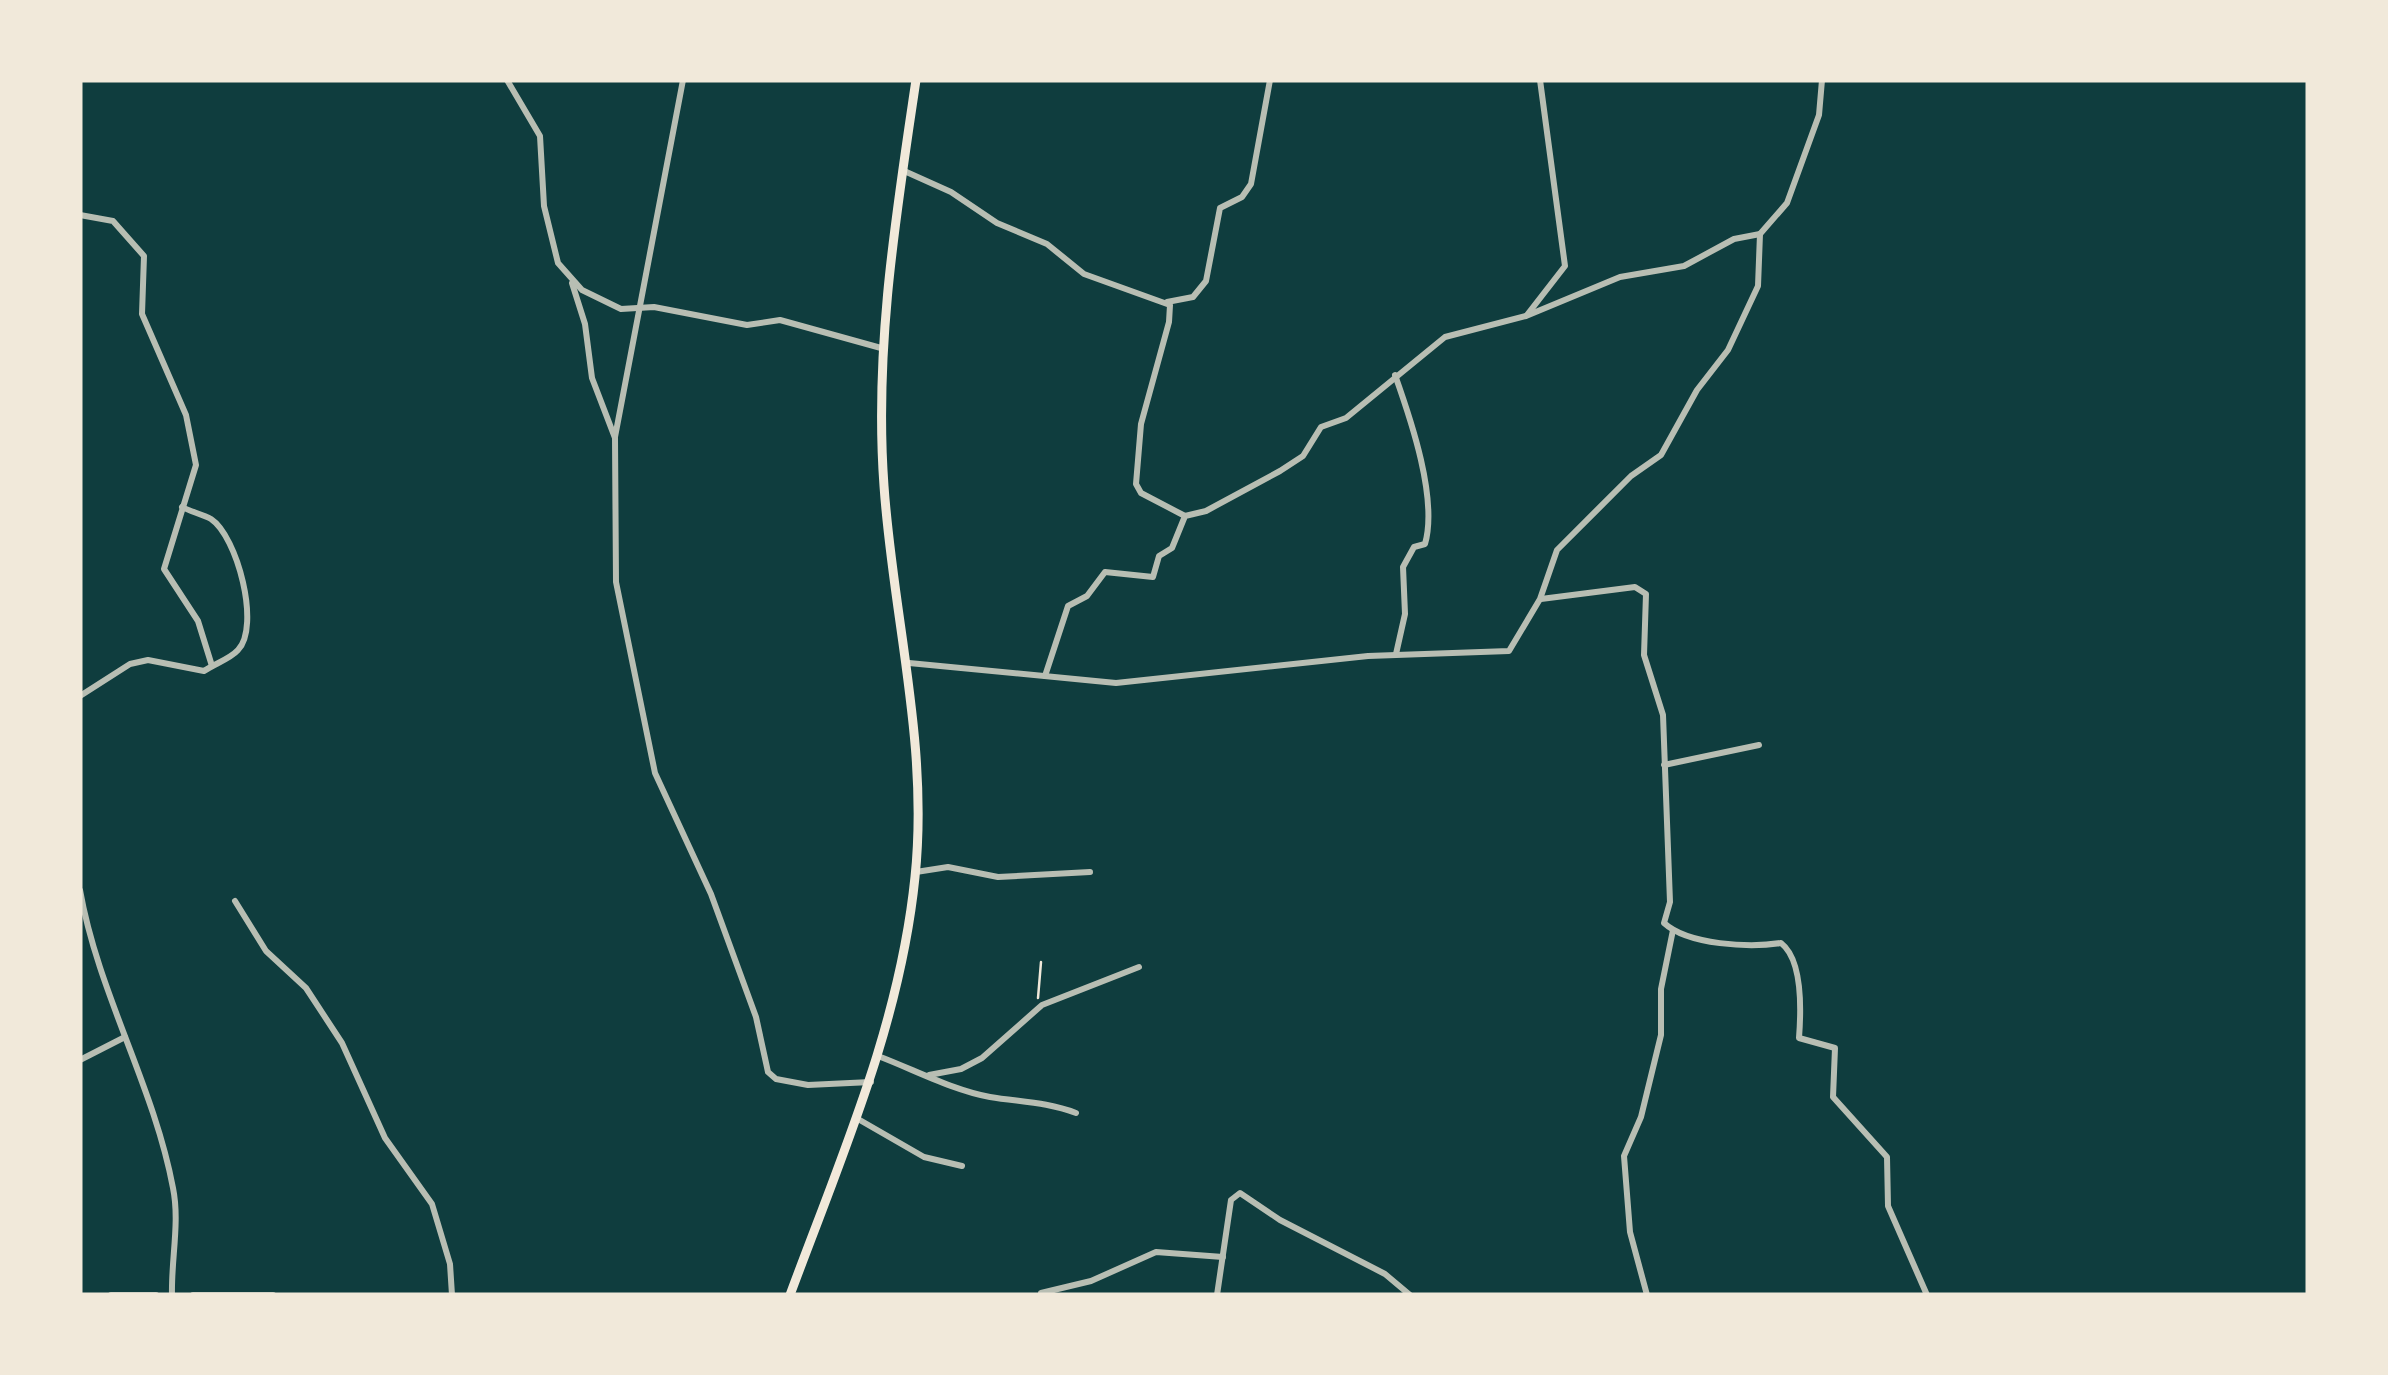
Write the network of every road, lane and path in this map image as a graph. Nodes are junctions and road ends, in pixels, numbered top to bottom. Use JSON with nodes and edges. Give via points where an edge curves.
{"nodes":[{"id":1,"x":506,"y":80,"type":"edge"},
{"id":2,"x":683,"y":80,"type":"edge"},
{"id":3,"x":916,"y":80,"type":"edge"},
{"id":4,"x":1270,"y":80,"type":"edge"},
{"id":5,"x":1540,"y":80,"type":"edge"},
{"id":6,"x":1822,"y":80,"type":"edge"},
{"id":7,"x":902,"y":170,"type":"junction"},
{"id":8,"x":80,"y":215,"type":"edge"},
{"id":9,"x":1760,"y":234,"type":"junction"},
{"id":10,"x":572,"y":282,"type":"junction"},
{"id":11,"x":1167,"y":302,"type":"junction"},
{"id":12,"x":637,"y":307,"type":"junction"},
{"id":13,"x":1526,"y":316,"type":"junction"},
{"id":14,"x":881,"y":348,"type":"junction"},
{"id":15,"x":1395,"y":376,"type":"junction"},
{"id":16,"x":615,"y":438,"type":"junction"},
{"id":17,"x":182,"y":508,"type":"junction"},
{"id":18,"x":1185,"y":516,"type":"junction"},
{"id":19,"x":1540,"y":599,"type":"junction"},
{"id":20,"x":1396,"y":654,"type":"junction"},
{"id":21,"x":909,"y":662,"type":"junction"},
{"id":22,"x":212,"y":666,"type":"junction"},
{"id":23,"x":1045,"y":676,"type":"junction"},
{"id":24,"x":80,"y":696,"type":"edge"},
{"id":25,"x":1759,"y":745,"type":"dead end"},
{"id":26,"x":1664,"y":765,"type":"junction"},
{"id":27,"x":916,"y":872,"type":"junction"},
{"id":28,"x":1090,"y":872,"type":"dead end"},
{"id":29,"x":80,"y":890,"type":"edge"},
{"id":30,"x":235,"y":900,"type":"dead end"},
{"id":31,"x":1673,"y":930,"type":"junction"},
{"id":32,"x":1041,"y":962,"type":"dead end"},
{"id":33,"x":1139,"y":966,"type":"dead end"},
{"id":34,"x":1028,"y":1017,"type":"junction"},
{"id":35,"x":125,"y":1037,"type":"junction"},
{"id":36,"x":878,"y":1056,"type":"junction"},
{"id":37,"x":80,"y":1060,"type":"edge"},
{"id":38,"x":929,"y":1075,"type":"junction"},
{"id":39,"x":871,"y":1082,"type":"junction"},
{"id":40,"x":1076,"y":1113,"type":"dead end"},
{"id":41,"x":858,"y":1119,"type":"junction"},
{"id":42,"x":962,"y":1166,"type":"dead end"},
{"id":43,"x":1223,"y":1257,"type":"junction"},
{"id":44,"x":1042,"y":1294,"type":"edge"},
{"id":45,"x":111,"y":1295,"type":"edge"},
{"id":46,"x":156,"y":1295,"type":"edge"},
{"id":47,"x":172,"y":1295,"type":"edge"},
{"id":48,"x":193,"y":1295,"type":"edge"},
{"id":49,"x":273,"y":1295,"type":"edge"},
{"id":50,"x":452,"y":1295,"type":"edge"},
{"id":51,"x":790,"y":1295,"type":"edge"},
{"id":52,"x":1217,"y":1295,"type":"edge"},
{"id":53,"x":1410,"y":1295,"type":"edge"},
{"id":54,"x":1647,"y":1295,"type":"edge"},
{"id":55,"x":1926,"y":1295,"type":"edge"}],
"edges":[{"from":1,"to":10,"type":"street","via":[[540,136],[548,225],[558,263]]},
{"from":2,"to":12,"type":"street"},
{"from":3,"to":7,"type":"main road"},
{"from":4,"to":11,"type":"street","via":[[1250,184],[1242,197],[1220,208],[1206,281],[1192,297]]},
{"from":5,"to":13,"type":"street","via":[[1565,266]]},
{"from":6,"to":9,"type":"street","via":[[1823,104],[1788,203]]},
{"from":7,"to":11,"type":"street","via":[[1048,244],[1084,274]]},
{"from":7,"to":14,"type":"main road"},
{"from":8,"to":17,"type":"street","via":[[114,221],[144,256],[142,314],[186,416],[196,466]]},
{"from":9,"to":13,"type":"street","via":[[1734,239],[1684,266],[1612,280]]},
{"from":9,"to":19,"type":"street","via":[[1758,286],[1728,350],[1661,456],[1561,544]]},
{"from":10,"to":12,"type":"street","via":[[620,310]]},
{"from":10,"to":16,"type":"street","via":[[586,324],[592,378]]},
{"from":11,"to":18,"type":"street","via":[[1171,311],[1141,424],[1136,484]]},
{"from":12,"to":14,"type":"street","via":[[747,325],[780,320]]},
{"from":12,"to":16,"type":"street"},
{"from":13,"to":15,"type":"street","via":[[1444,336]]},
{"from":14,"to":21,"type":"main road","via":[[884,488]]},
{"from":15,"to":18,"type":"street","via":[[1346,418],[1321,427],[1302,456],[1280,471]]},
{"from":15,"to":20,"type":"street","via":[[1420,458],[1430,528],[1426,544],[1414,548],[1403,567]]},
{"from":16,"to":39,"type":"street","via":[[616,582],[652,758],[752,1004],[768,1072],[808,1084]]},
{"from":17,"to":22,"type":"street","via":[[164,568],[198,621]]},
{"from":17,"to":22,"type":"street","via":[[220,529],[246,588],[243,641]]},
{"from":18,"to":23,"type":"street","via":[[1153,578],[1105,572],[1087,596],[1068,606]]},
{"from":19,"to":20,"type":"street","via":[[1517,643],[1501,654]]},
{"from":19,"to":26,"type":"street","via":[[1634,587],[1646,594],[1644,656],[1663,715]]},
{"from":20,"to":23,"type":"street","via":[[1116,684]]},
{"from":21,"to":23,"type":"street"},
{"from":21,"to":27,"type":"main road","via":[[918,765]]},
{"from":22,"to":24,"type":"street","via":[[204,671],[148,660],[130,664]]},
{"from":25,"to":26,"type":"street"},
{"from":26,"to":31,"type":"street","via":[[1670,902],[1664,923]]},
{"from":27,"to":28,"type":"street"},
{"from":27,"to":36,"type":"main road","via":[[907,948]]},
{"from":29,"to":35,"type":"street","via":[[94,953]]},
{"from":30,"to":50,"type":"street","via":[[266,951],[306,988],[342,1043],[385,1138],[432,1204]]},
{"from":31,"to":54,"type":"street","via":[[1660,1036],[1641,1117],[1624,1156],[1630,1232]]},
{"from":31,"to":55,"type":"street","via":[[1718,944],[1786,946],[1797,982],[1799,1038],[1835,1048],[1833,1097],[1887,1157],[1888,1206]]},
{"from":32,"to":34,"type":"path","via":[[1038,999]]},
{"from":33,"to":34,"type":"street","via":[[1042,1005]]},
{"from":34,"to":38,"type":"street","via":[[982,1058],[961,1070]]},
{"from":35,"to":37,"type":"street"},
{"from":35,"to":47,"type":"street","via":[[174,1192]]},
{"from":36,"to":38,"type":"street"},
{"from":36,"to":39,"type":"main road"},
{"from":38,"to":40,"type":"street","via":[[991,1097],[1029,1099]]},
{"from":39,"to":41,"type":"main road"},
{"from":41,"to":42,"type":"street","via":[[924,1156]]},
{"from":41,"to":51,"type":"main road"},
{"from":43,"to":44,"type":"street","via":[[1156,1252]]},
{"from":43,"to":52,"type":"street"},
{"from":43,"to":53,"type":"street","via":[[1231,1200],[1240,1194],[1376,1268]]},
{"from":45,"to":46,"type":"street"},
{"from":48,"to":49,"type":"street"}]}
